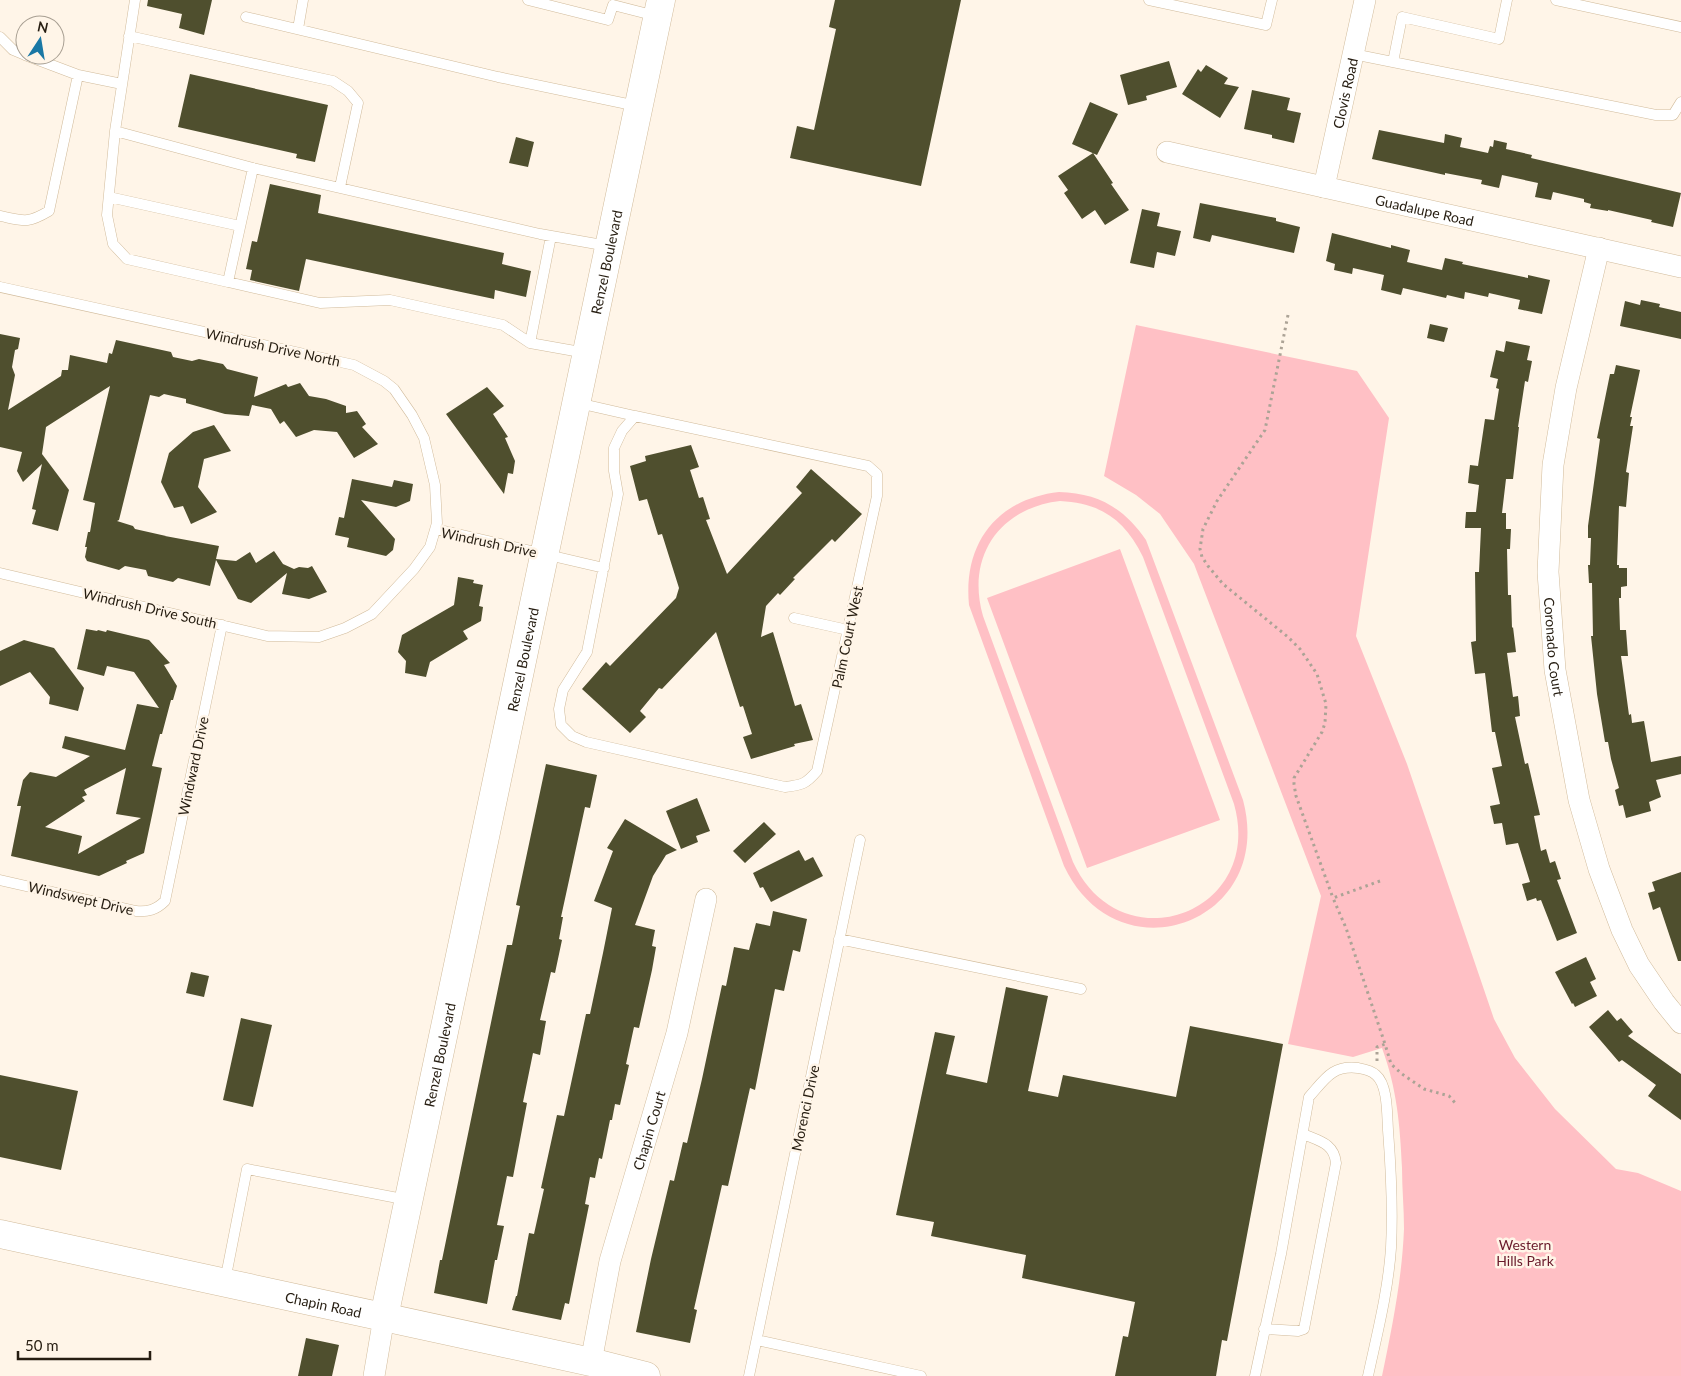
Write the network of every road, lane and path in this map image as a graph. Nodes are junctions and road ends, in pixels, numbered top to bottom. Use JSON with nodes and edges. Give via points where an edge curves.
{"nodes":[{"id":1,"x":134,"y":0,"type":"edge"},
{"id":2,"x":303,"y":0,"type":"edge"},
{"id":3,"x":528,"y":0,"type":"edge"},
{"id":4,"x":1149,"y":0,"type":"edge"},
{"id":5,"x":1272,"y":0,"type":"edge"},
{"id":6,"x":1364,"y":0,"type":"edge"},
{"id":7,"x":1507,"y":0,"type":"edge"},
{"id":8,"x":1556,"y":0,"type":"edge"},
{"id":9,"x":659,"y":8,"type":"edge"},
{"id":10,"x":246,"y":17,"type":"dead end"},
{"id":11,"x":1681,"y":27,"type":"edge"},
{"id":12,"x":298,"y":29,"type":"junction"},
{"id":13,"x":129,"y":36,"type":"junction"},
{"id":14,"x":0,"y":37,"type":"edge"},
{"id":15,"x":15,"y":51,"type":"edge"},
{"id":16,"x":1353,"y":54,"type":"junction"},
{"id":17,"x":1393,"y":62,"type":"junction"},
{"id":18,"x":52,"y":65,"type":"edge"},
{"id":19,"x":78,"y":75,"type":"junction"},
{"id":20,"x":122,"y":84,"type":"junction"},
{"id":21,"x":1681,"y":102,"type":"edge"},
{"id":22,"x":638,"y":107,"type":"junction"},
{"id":23,"x":115,"y":131,"type":"junction"},
{"id":24,"x":1167,"y":152,"type":"dead end"},
{"id":25,"x":253,"y":168,"type":"junction"},
{"id":26,"x":340,"y":187,"type":"junction"},
{"id":27,"x":1324,"y":187,"type":"junction"},
{"id":28,"x":109,"y":197,"type":"junction"},
{"id":29,"x":0,"y":216,"type":"edge"},
{"id":30,"x":240,"y":226,"type":"junction"},
{"id":31,"x":551,"y":236,"type":"junction"},
{"id":32,"x":609,"y":246,"type":"junction"},
{"id":33,"x":1598,"y":248,"type":"junction"},
{"id":34,"x":1681,"y":267,"type":"edge"},
{"id":35,"x":228,"y":282,"type":"junction"},
{"id":36,"x":0,"y":287,"type":"edge"},
{"id":37,"x":1288,"y":315,"type":"dead end"},
{"id":38,"x":530,"y":342,"type":"junction"},
{"id":39,"x":587,"y":353,"type":"junction"},
{"id":40,"x":576,"y":402,"type":"junction"},
{"id":41,"x":635,"y":416,"type":"junction"},
{"id":42,"x":436,"y":529,"type":"junction"},
{"id":43,"x":544,"y":554,"type":"junction"},
{"id":44,"x":604,"y":568,"type":"junction"},
{"id":45,"x":0,"y":573,"type":"edge"},
{"id":46,"x":794,"y":618,"type":"dead end"},
{"id":47,"x":222,"y":625,"type":"junction"},
{"id":48,"x":848,"y":630,"type":"junction"},
{"id":49,"x":301,"y":637,"type":"joint"},
{"id":50,"x":860,"y":840,"type":"dead end"},
{"id":51,"x":0,"y":880,"type":"edge"},
{"id":52,"x":1380,"y":881,"type":"dead end"},
{"id":53,"x":1333,"y":898,"type":"junction"},
{"id":54,"x":706,"y":899,"type":"dead end"},
{"id":55,"x":160,"y":906,"type":"joint"},
{"id":56,"x":839,"y":939,"type":"junction"},
{"id":57,"x":1081,"y":989,"type":"dead end"},
{"id":58,"x":1681,"y":1023,"type":"edge"},
{"id":59,"x":1385,"y":1044,"type":"junction"},
{"id":60,"x":1376,"y":1075,"type":"junction"},
{"id":61,"x":1456,"y":1104,"type":"dead end"},
{"id":62,"x":1303,"y":1134,"type":"junction"},
{"id":63,"x":409,"y":1201,"type":"junction"},
{"id":64,"x":0,"y":1234,"type":"edge"},
{"id":65,"x":224,"y":1282,"type":"junction"},
{"id":66,"x":384,"y":1317,"type":"junction"},
{"id":67,"x":1264,"y":1329,"type":"junction"},
{"id":68,"x":757,"y":1340,"type":"junction"},
{"id":69,"x":591,"y":1362,"type":"junction"},
{"id":70,"x":374,"y":1376,"type":"edge"},
{"id":71,"x":646,"y":1376,"type":"edge"},
{"id":72,"x":749,"y":1376,"type":"edge"},
{"id":73,"x":921,"y":1376,"type":"edge"},
{"id":74,"x":1255,"y":1376,"type":"edge"},
{"id":75,"x":1368,"y":1376,"type":"edge"}],
"edges":[{"from":1,"to":13,"type":"lane"},
{"from":2,"to":12,"type":"lane"},
{"from":3,"to":9,"type":"lane","via":[[608,20],[613,5]]},
{"from":4,"to":5,"type":"lane","via":[[1266,25]]},
{"from":6,"to":16,"type":"street","name":"Clovis Road"},
{"from":7,"to":17,"type":"lane","via":[[1499,39],[1402,17]]},
{"from":8,"to":11,"type":"lane"},
{"from":9,"to":22,"type":"street","name":"Renzel Boulevard"},
{"from":10,"to":12,"type":"lane"},
{"from":12,"to":22,"type":"lane"},
{"from":13,"to":20,"type":"lane"},
{"from":13,"to":26,"type":"lane","via":[[333,81],[348,91],[358,103]]},
{"from":14,"to":15,"type":"lane"},
{"from":16,"to":17,"type":"lane"},
{"from":16,"to":27,"type":"street","name":"Clovis Road"},
{"from":17,"to":21,"type":"lane","via":[[1656,115],[1673,116]]},
{"from":18,"to":19,"type":"lane"},
{"from":19,"to":20,"type":"lane"},
{"from":19,"to":29,"type":"lane","via":[[49,210],[26,221]]},
{"from":20,"to":23,"type":"lane"},
{"from":22,"to":32,"type":"street","name":"Renzel Boulevard"},
{"from":23,"to":25,"type":"lane"},
{"from":23,"to":28,"type":"lane"},
{"from":24,"to":27,"type":"street","name":"Guadalupe Road"},
{"from":25,"to":26,"type":"lane"},
{"from":25,"to":30,"type":"lane"},
{"from":26,"to":31,"type":"lane"},
{"from":27,"to":33,"type":"street","name":"Guadalupe Road"},
{"from":28,"to":30,"type":"lane"},
{"from":28,"to":35,"type":"lane","via":[[107,215],[113,244],[127,259]]},
{"from":30,"to":35,"type":"lane"},
{"from":31,"to":32,"type":"lane"},
{"from":31,"to":38,"type":"lane"},
{"from":32,"to":39,"type":"street","name":"Renzel Boulevard"},
{"from":33,"to":34,"type":"street","name":"Guadalupe Road"},
{"from":33,"to":58,"type":"street","name":"Coronado Court","via":[[1566,388],[1553,465],[1548,572],[1555,670],[1579,800],[1599,869],[1639,965]]},
{"from":35,"to":38,"type":"lane","via":[[320,303],[390,300],[503,325]]},
{"from":36,"to":42,"type":"lane","name":"Windrush Drive North","via":[[354,365],[384,381],[412,415],[424,438],[435,485]]},
{"from":37,"to":53,"type":"path","via":[[1265,430],[1217,501],[1204,529],[1200,548],[1202,557],[1223,584],[1288,637],[1317,674],[1326,704],[1325,723],[1294,784]]},
{"from":38,"to":39,"type":"lane"},
{"from":39,"to":40,"type":"street","name":"Renzel Boulevard"},
{"from":40,"to":41,"type":"lane"},
{"from":40,"to":43,"type":"street","name":"Renzel Boulevard"},
{"from":41,"to":44,"type":"lane","name":"Palm Court West","via":[[622,431],[614,448],[618,494]]},
{"from":41,"to":48,"type":"lane","name":"Palm Court West","via":[[868,466],[877,474],[877,496]]},
{"from":42,"to":43,"type":"lane","name":"Windrush Drive"},
{"from":42,"to":49,"type":"lane","name":"Windrush Drive","via":[[430,547],[414,569],[372,614],[345,628],[319,636]]},
{"from":43,"to":44,"type":"lane"},
{"from":43,"to":63,"type":"street","name":"Renzel Boulevard"},
{"from":44,"to":48,"type":"lane","name":"Palm Court West","via":[[587,652],[563,690],[559,709],[561,725],[572,736],[586,742],[785,787],[808,782],[817,771]]},
{"from":45,"to":47,"type":"lane","name":"Windrush Drive South"},
{"from":46,"to":48,"type":"lane"},
{"from":47,"to":49,"type":"lane","name":"Windrush Drive South","via":[[267,636]]},
{"from":47,"to":55,"type":"lane","name":"Windward Drive","via":[[165,901]]},
{"from":50,"to":56,"type":"lane","name":"Morenci Drive"},
{"from":51,"to":55,"type":"lane","name":"Windswept Drive","via":[[136,911],[149,912]]},
{"from":52,"to":53,"type":"path"},
{"from":53,"to":59,"type":"path","via":[[1349,935]]},
{"from":54,"to":69,"type":"street","name":"Chapin Court","via":[[677,1033],[610,1261]]},
{"from":56,"to":57,"type":"lane"},
{"from":56,"to":68,"type":"lane","name":"Morenci Drive"},
{"from":59,"to":60,"type":"path","via":[[1377,1047]]},
{"from":59,"to":61,"type":"path","via":[[1391,1064],[1402,1074],[1424,1089],[1449,1096]]},
{"from":60,"to":62,"type":"lane","via":[[1367,1070],[1341,1067],[1324,1079],[1309,1097]]},
{"from":60,"to":75,"type":"lane","via":[[1386,1102],[1392,1174],[1391,1248],[1384,1303]]},
{"from":62,"to":67,"type":"lane"},
{"from":62,"to":67,"type":"lane","via":[[1330,1147],[1336,1163],[1304,1328],[1298,1331]]},
{"from":63,"to":65,"type":"lane","via":[[247,1169]]},
{"from":63,"to":66,"type":"street","name":"Renzel Boulevard"},
{"from":64,"to":65,"type":"street","name":"Chapin Road"},
{"from":65,"to":66,"type":"street","name":"Chapin Road"},
{"from":66,"to":69,"type":"street","name":"Chapin Road"},
{"from":66,"to":70,"type":"street"},
{"from":67,"to":74,"type":"lane"},
{"from":68,"to":72,"type":"lane","name":"Morenci Drive"},
{"from":68,"to":73,"type":"lane"},
{"from":69,"to":71,"type":"street","name":"Chapin Road"}]}
